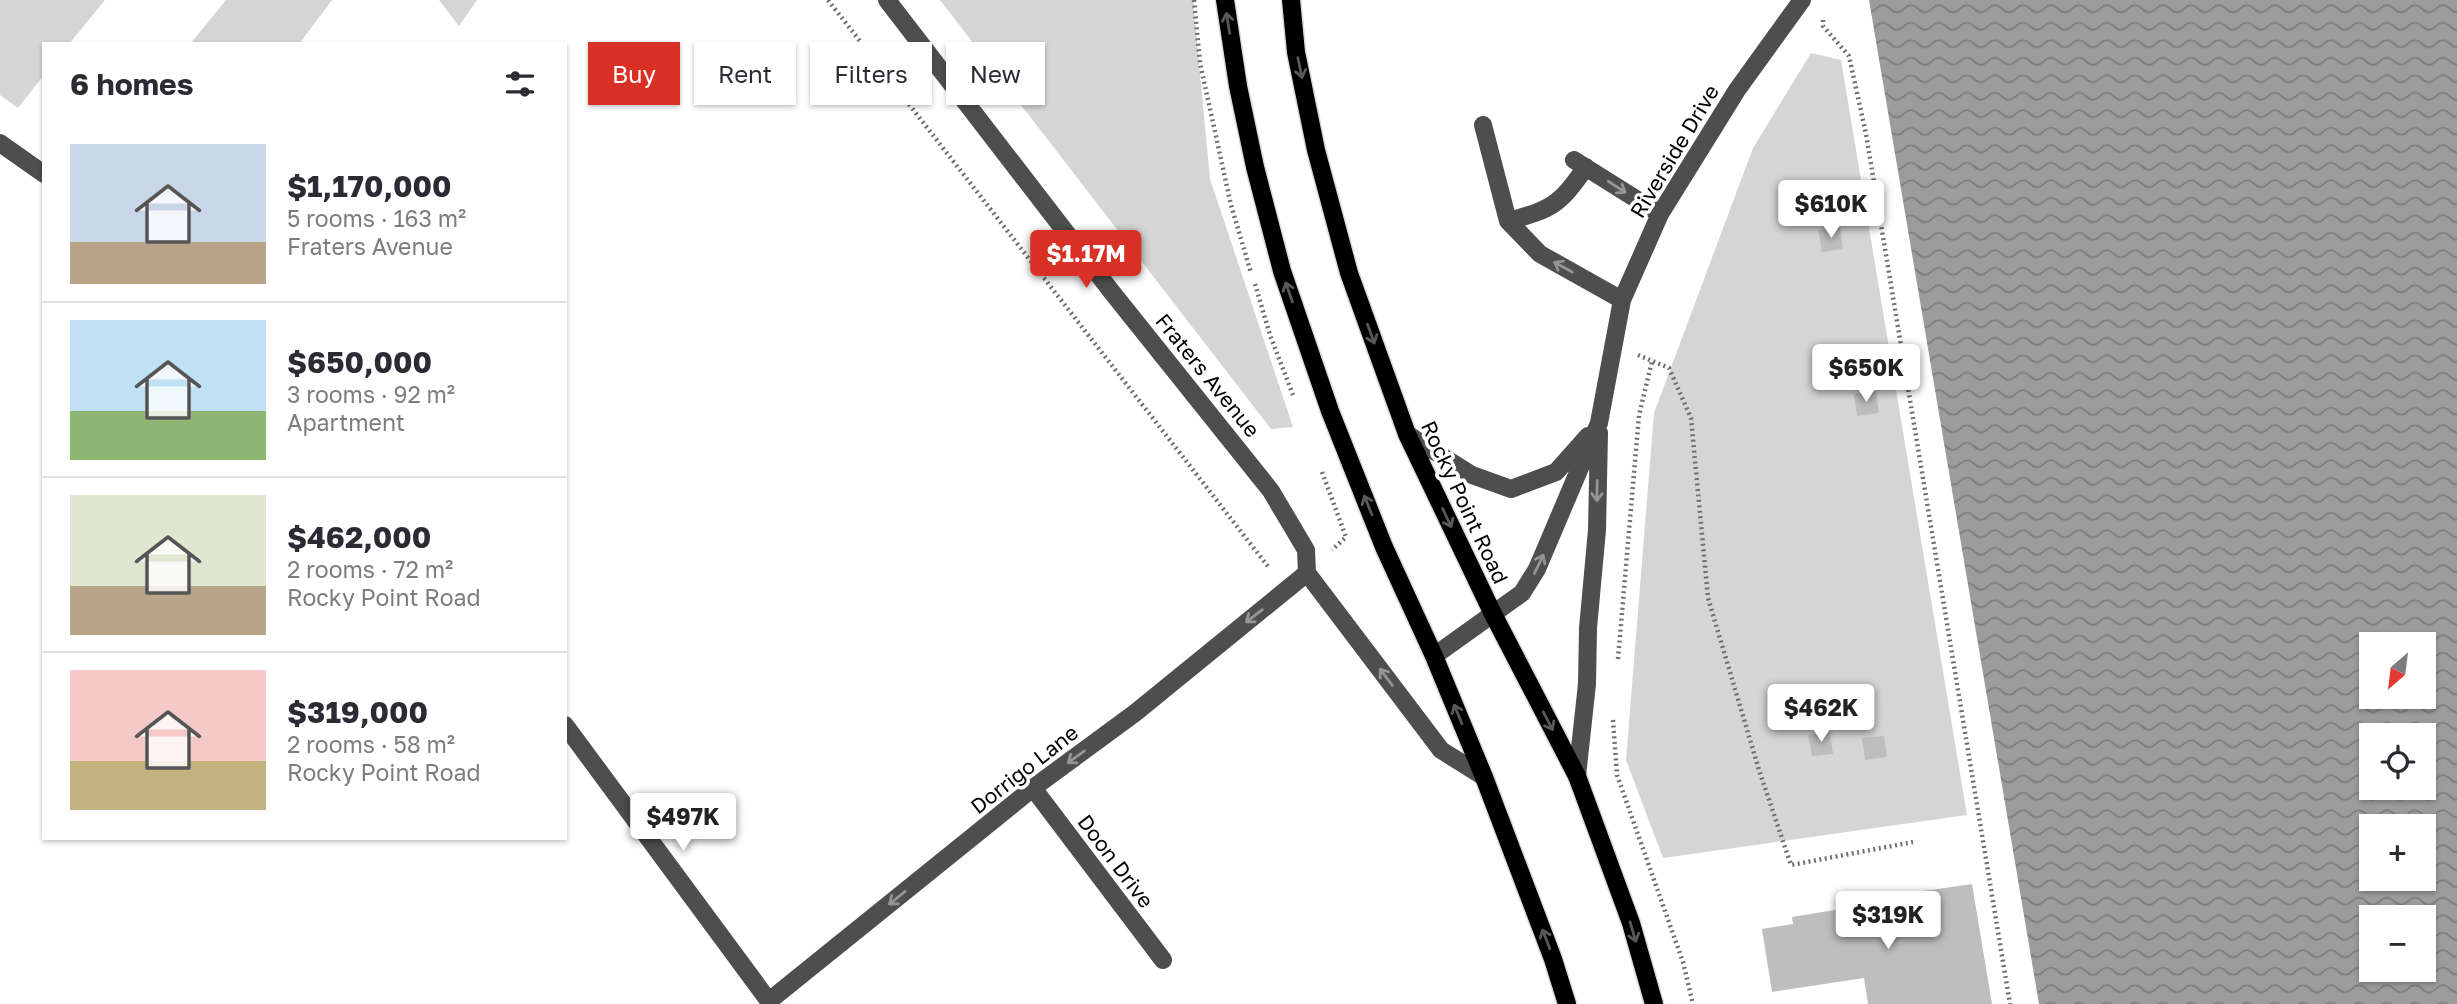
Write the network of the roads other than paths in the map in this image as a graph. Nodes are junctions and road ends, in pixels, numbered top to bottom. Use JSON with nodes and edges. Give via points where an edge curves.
{"nodes":[{"id":1,"x":887,"y":0,"type":"edge"},
{"id":2,"x":1225,"y":0,"type":"edge"},
{"id":3,"x":1291,"y":0,"type":"edge"},
{"id":4,"x":1802,"y":0,"type":"edge"},
{"id":5,"x":1483,"y":125,"type":"dead end"},
{"id":6,"x":0,"y":143,"type":"edge"},
{"id":7,"x":42,"y":173,"type":"edge"},
{"id":8,"x":1660,"y":214,"type":"junction"},
{"id":9,"x":1508,"y":221,"type":"junction"},
{"id":10,"x":1622,"y":300,"type":"junction"},
{"id":11,"x":1599,"y":423,"type":"junction"},
{"id":12,"x":1408,"y":434,"type":"junction"},
{"id":13,"x":1307,"y":573,"type":"junction"},
{"id":14,"x":1493,"y":614,"type":"junction"},
{"id":15,"x":1434,"y":656,"type":"junction"},
{"id":16,"x":567,"y":728,"type":"edge"},
{"id":17,"x":1577,"y":776,"type":"junction"},
{"id":18,"x":1484,"y":777,"type":"junction"},
{"id":19,"x":1033,"y":788,"type":"junction"},
{"id":20,"x":1163,"y":960,"type":"dead end"},
{"id":21,"x":770,"y":1003,"type":"edge"},
{"id":22,"x":1567,"y":1004,"type":"edge"},
{"id":23,"x":1654,"y":1004,"type":"edge"}],
"edges":[{"from":1,"to":13,"type":"street","name":"Fraters Avenue","via":[[1271,491],[1306,550]]},
{"from":15,"to":2,"type":"main road","one_way":true,"via":[[1330,411],[1282,271],[1237,86]]},
{"from":3,"to":12,"type":"main road","name":"Rocky Point Road","one_way":true,"via":[[1296,52],[1316,150],[1346,261]]},
{"from":4,"to":8,"type":"street","name":"Riverside Drive","via":[[1737,90]]},
{"from":5,"to":9,"type":"street"},
{"from":6,"to":7,"type":"street"},
{"from":9,"to":8,"type":"street","one_way":true,"via":[[1541,212],[1565,196],[1580,163]]},
{"from":8,"to":10,"type":"street","name":"Riverside Drive"},
{"from":10,"to":9,"type":"street","one_way":true,"via":[[1540,254]]},
{"from":10,"to":11,"type":"street","name":"Riverside Drive"},
{"from":11,"to":12,"type":"street","name":"Riverside Drive","via":[[1556,472],[1511,489],[1472,475]]},
{"from":14,"to":11,"type":"street","name":"Riverside Drive","one_way":true,"via":[[1522,593],[1537,569]]},
{"from":11,"to":17,"type":"street","name":"Riverside Drive","one_way":true,"via":[[1597,530]]},
{"from":12,"to":14,"type":"main road","name":"Rocky Point Road","one_way":true},
{"from":18,"to":13,"type":"street","name":"Fraters Avenue","one_way":true,"via":[[1441,750]]},
{"from":13,"to":19,"type":"street","name":"Dorrigo Lane","one_way":true,"via":[[1135,713]]},
{"from":14,"to":15,"type":"street","name":"Riverside Drive"},
{"from":14,"to":17,"type":"main road","name":"Rocky Point Road","one_way":true},
{"from":18,"to":15,"type":"main road","one_way":true},
{"from":16,"to":21,"type":"street"},
{"from":17,"to":23,"type":"main road","name":"Rocky Point Road","one_way":true,"via":[[1631,923]]},
{"from":22,"to":18,"type":"main road","one_way":true},
{"from":19,"to":20,"type":"street","name":"Doon Drive"},
{"from":19,"to":21,"type":"street","name":"Dorrigo Lane","one_way":true}]}
